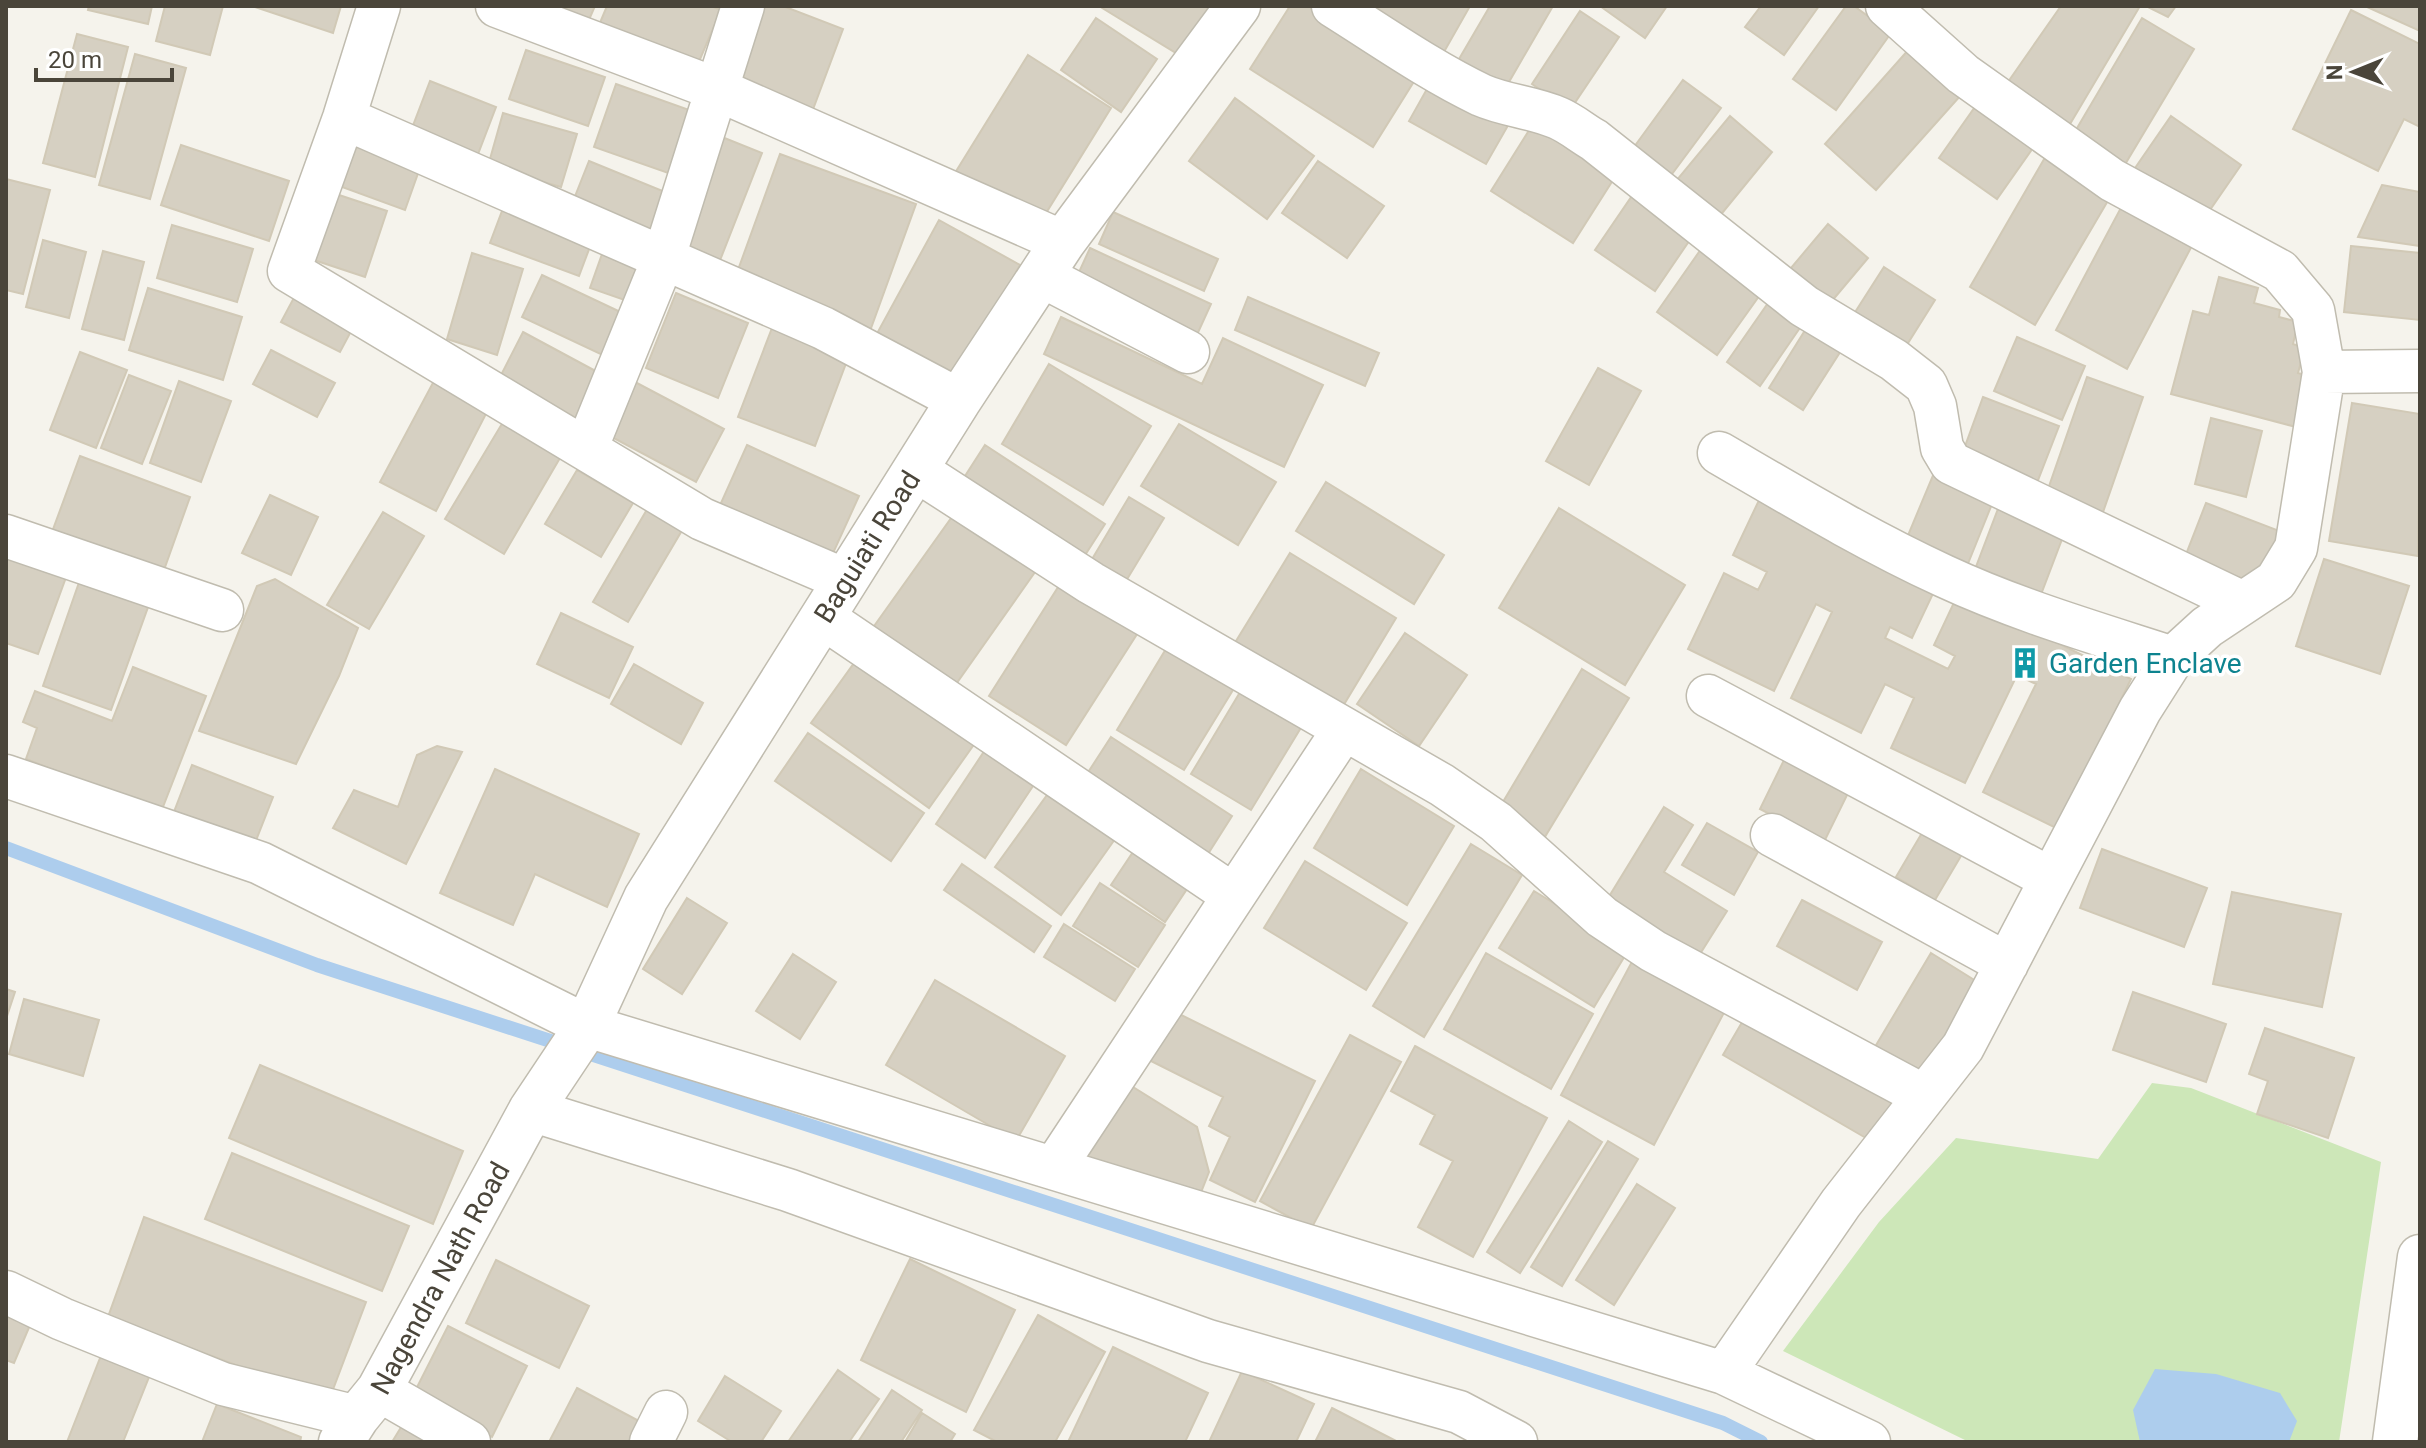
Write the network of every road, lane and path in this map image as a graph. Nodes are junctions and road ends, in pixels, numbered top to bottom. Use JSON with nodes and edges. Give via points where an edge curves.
{"nodes":[{"id":1,"x":379,"y":6,"type":"edge"},
{"id":2,"x":497,"y":6,"type":"edge"},
{"id":3,"x":743,"y":6,"type":"edge"},
{"id":4,"x":1238,"y":6,"type":"edge"},
{"id":5,"x":1333,"y":6,"type":"edge"},
{"id":6,"x":1887,"y":6,"type":"edge"},
{"id":7,"x":716,"y":89,"type":"junction"},
{"id":8,"x":344,"y":118,"type":"junction"},
{"id":9,"x":664,"y":257,"type":"junction"},
{"id":10,"x":1053,"y":259,"type":"junction"},
{"id":11,"x":1188,"y":352,"type":"dead end"},
{"id":12,"x":2420,"y":371,"type":"edge"},
{"id":13,"x":2324,"y":372,"type":"junction"},
{"id":14,"x":959,"y":400,"type":"junction"},
{"id":15,"x":586,"y":449,"type":"junction"},
{"id":16,"x":1719,"y":453,"type":"dead end"},
{"id":17,"x":916,"y":470,"type":"junction"},
{"id":18,"x":6,"y":536,"type":"edge"},
{"id":19,"x":845,"y":580,"type":"junction"},
{"id":20,"x":2243,"y":603,"type":"junction"},
{"id":21,"x":222,"y":610,"type":"dead end"},
{"id":22,"x":822,"y":617,"type":"junction"},
{"id":23,"x":2173,"y":658,"type":"junction"},
{"id":24,"x":1708,"y":696,"type":"dead end"},
{"id":25,"x":1344,"y":729,"type":"junction"},
{"id":26,"x":6,"y":776,"type":"edge"},
{"id":27,"x":1772,"y":835,"type":"dead end"},
{"id":28,"x":2051,"y":879,"type":"junction"},
{"id":29,"x":1233,"y":895,"type":"junction"},
{"id":30,"x":2007,"y":964,"type":"junction"},
{"id":31,"x":587,"y":1026,"type":"junction"},
{"id":32,"x":1924,"y":1096,"type":"junction"},
{"id":33,"x":531,"y":1110,"type":"junction"},
{"id":34,"x":1054,"y":1168,"type":"junction"},
{"id":35,"x":2420,"y":1257,"type":"edge"},
{"id":36,"x":6,"y":1292,"type":"edge"},
{"id":37,"x":1724,"y":1373,"type":"junction"},
{"id":38,"x":359,"y":1416,"type":"edge"},
{"id":39,"x":1449,"y":1427,"type":"edge"},
{"id":40,"x":469,"y":1442,"type":"edge"},
{"id":41,"x":1516,"y":1442,"type":"edge"},
{"id":42,"x":1869,"y":1442,"type":"edge"},
{"id":43,"x":2395,"y":1442,"type":"edge"}],
"edges":[{"from":1,"to":8,"type":"street"},
{"from":2,"to":7,"type":"street"},
{"from":3,"to":7,"type":"street"},
{"from":4,"to":10,"type":"street","name":"Baguiati Road"},
{"from":5,"to":20,"type":"street","via":[[1480,94],[1559,118],[1594,140],[1804,306],[1894,360],[1926,385],[1951,463]]},
{"from":6,"to":13,"type":"street","via":[[1963,74],[2112,180],[2280,271],[2313,310]]},
{"from":7,"to":9,"type":"street"},
{"from":7,"to":10,"type":"street"},
{"from":8,"to":9,"type":"street"},
{"from":8,"to":15,"type":"street","via":[[289,271]]},
{"from":9,"to":14,"type":"street","via":[[823,328]]},
{"from":9,"to":15,"type":"street"},
{"from":10,"to":11,"type":"street"},
{"from":10,"to":14,"type":"street","name":"Baguiati Road"},
{"from":12,"to":13,"type":"street"},
{"from":13,"to":20,"type":"street","via":[[2296,548],[2276,581]]},
{"from":14,"to":17,"type":"street","name":"Baguiati Road"},
{"from":15,"to":19,"type":"street","via":[[702,519]]},
{"from":16,"to":23,"type":"street","via":[[1866,538],[1946,577]]},
{"from":17,"to":19,"type":"street","name":"Baguiati Road"},
{"from":17,"to":25,"type":"street","via":[[1091,583]]},
{"from":18,"to":21,"type":"street"},
{"from":19,"to":22,"type":"street","name":"Baguiati Road"},
{"from":20,"to":23,"type":"street"},
{"from":22,"to":29,"type":"street"},
{"from":22,"to":31,"type":"street","name":"Baguiati Road","via":[[646,898]]},
{"from":23,"to":28,"type":"street"},
{"from":24,"to":28,"type":"street"},
{"from":25,"to":29,"type":"street"},
{"from":25,"to":32,"type":"street","via":[[1496,822],[1602,917],[1653,951]]},
{"from":26,"to":31,"type":"street","via":[[260,863]]},
{"from":27,"to":30,"type":"street"},
{"from":28,"to":30,"type":"street"},
{"from":29,"to":34,"type":"street"},
{"from":30,"to":32,"type":"street","via":[[1963,1047]]},
{"from":31,"to":33,"type":"street","name":"Baguiati Road"},
{"from":31,"to":34,"type":"street"},
{"from":32,"to":37,"type":"street","via":[[1841,1203]]},
{"from":33,"to":38,"type":"street","name":"Nagendra Nath Road"},
{"from":33,"to":39,"type":"street","via":[[788,1190]]},
{"from":34,"to":37,"type":"street"},
{"from":35,"to":43,"type":"street"},
{"from":36,"to":38,"type":"street","via":[[223,1384]]},
{"from":37,"to":42,"type":"street"},
{"from":38,"to":40,"type":"street"},
{"from":39,"to":41,"type":"street"}]}
